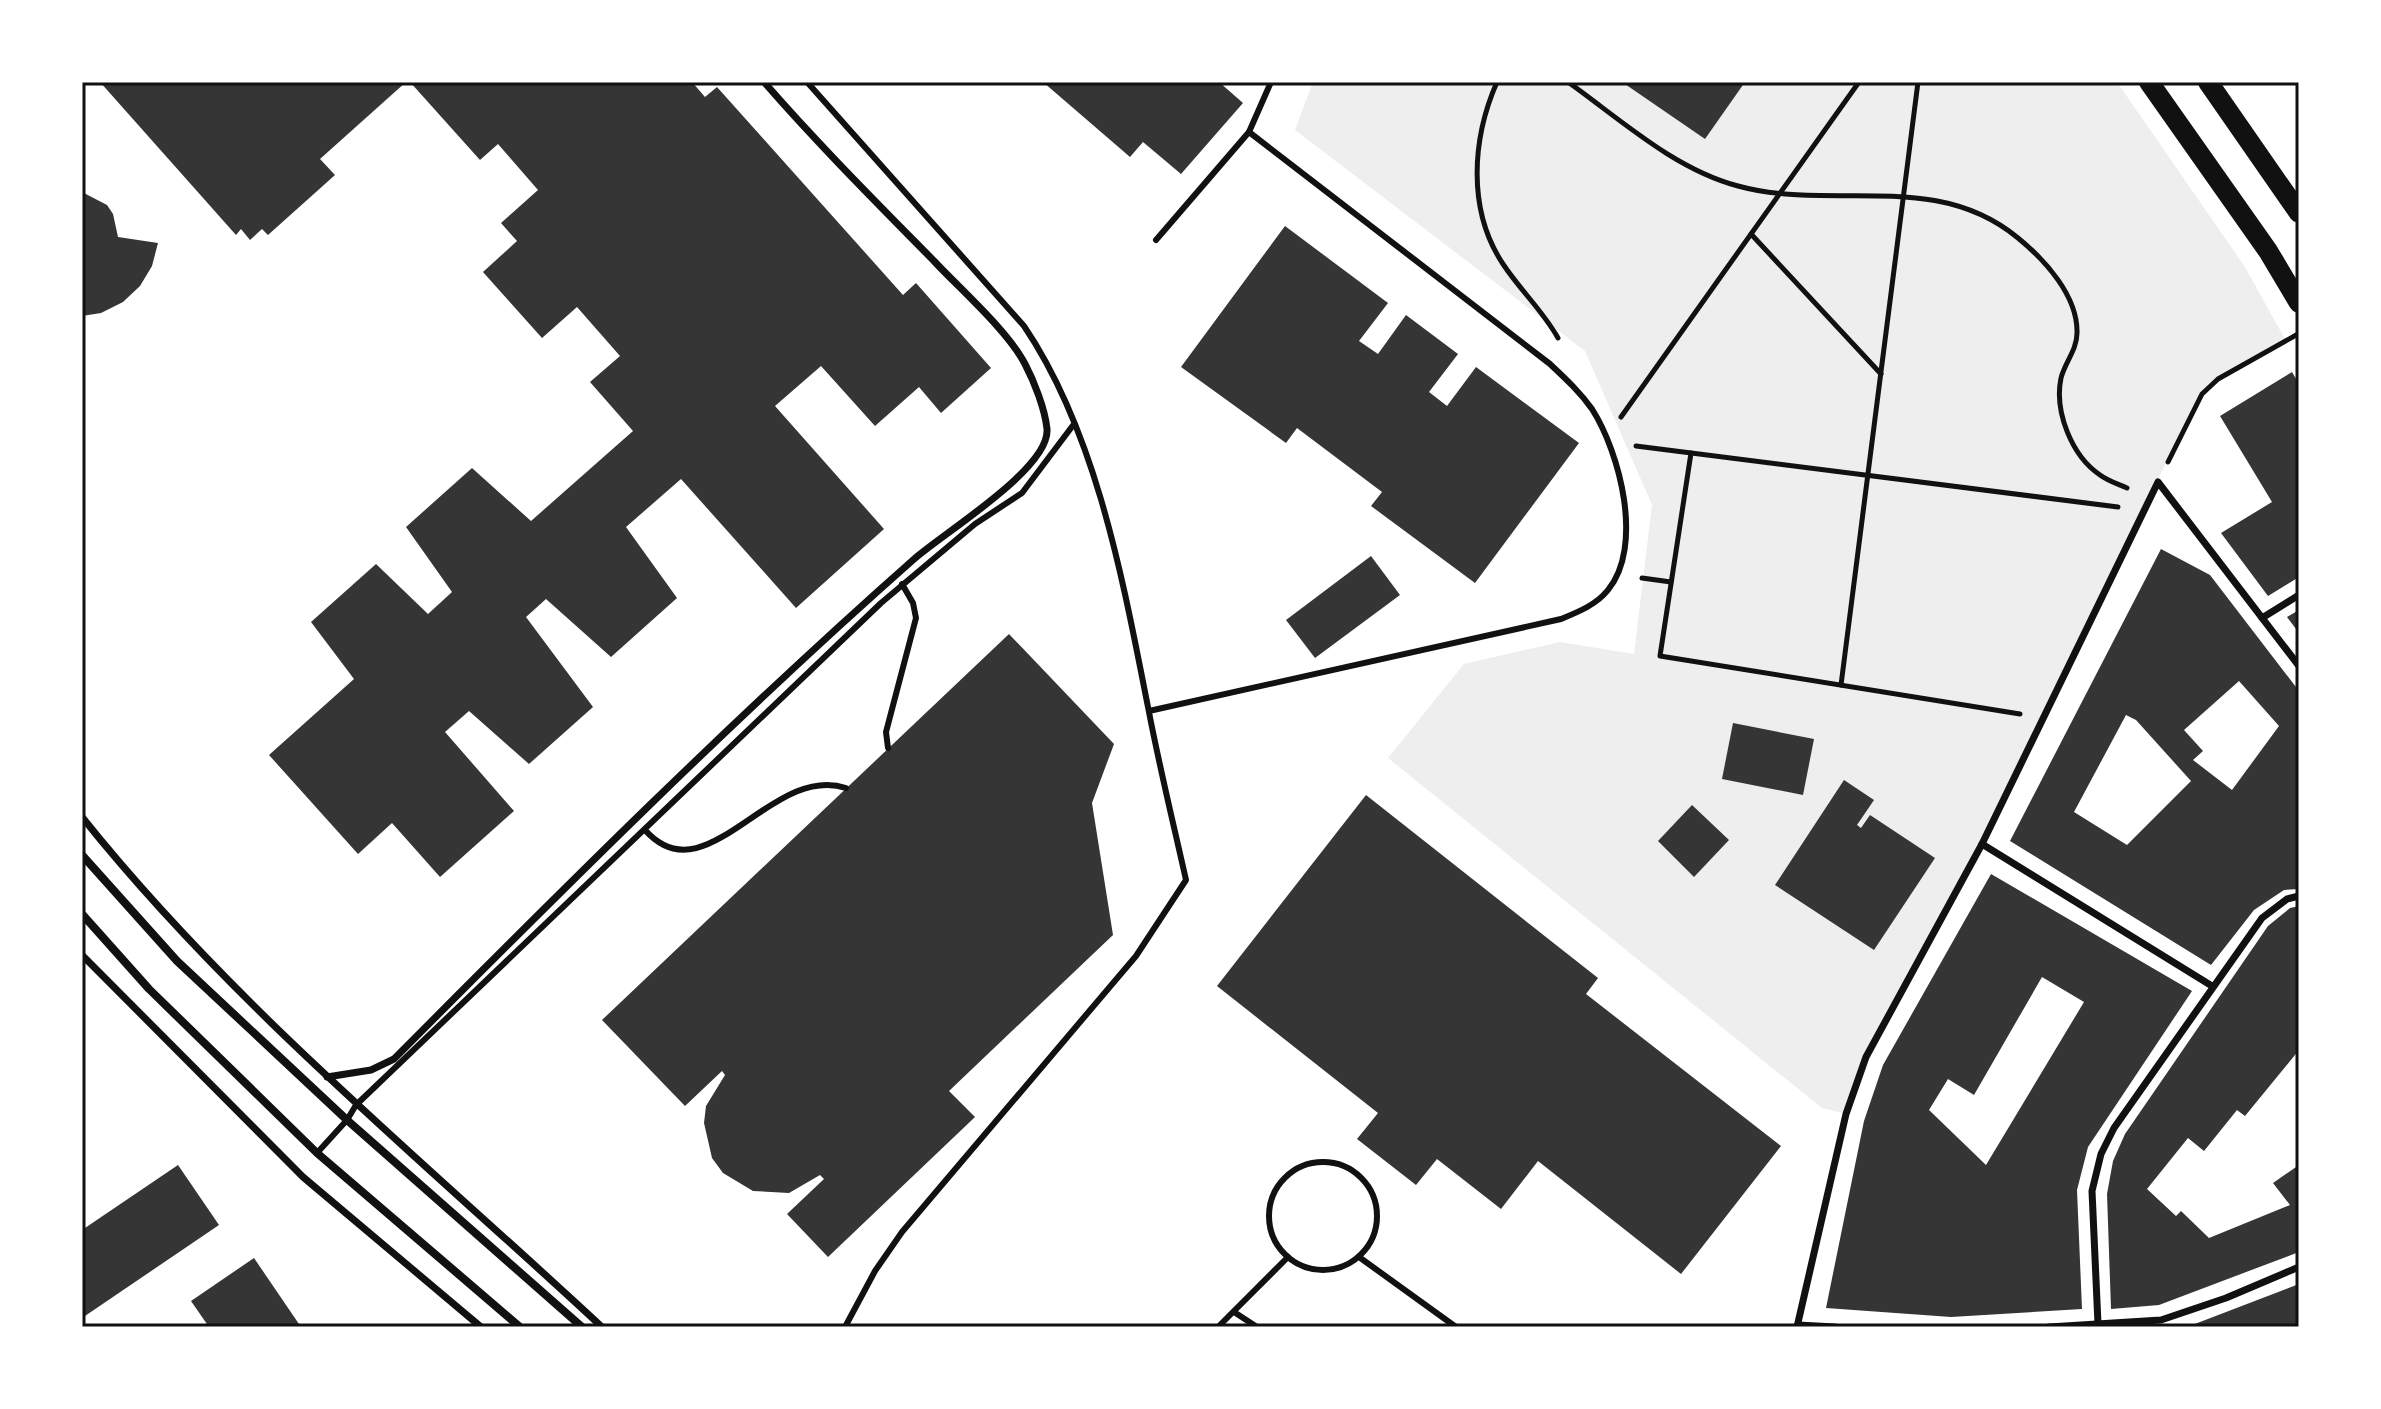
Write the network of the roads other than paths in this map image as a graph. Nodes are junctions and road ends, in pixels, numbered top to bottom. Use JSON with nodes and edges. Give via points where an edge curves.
{"nodes":[{"id":1,"x":764,"y":82,"type":"edge"},
{"id":2,"x":807,"y":82,"type":"edge"},
{"id":3,"x":1271,"y":82,"type":"edge"},
{"id":4,"x":2149,"y":82,"type":"edge"},
{"id":5,"x":2208,"y":82,"type":"edge"},
{"id":6,"x":1249,"y":132,"type":"junction"},
{"id":7,"x":2299,"y":213,"type":"edge"},
{"id":8,"x":1156,"y":240,"type":"dead end"},
{"id":9,"x":2299,"y":303,"type":"edge"},
{"id":10,"x":1074,"y":424,"type":"junction"},
{"id":11,"x":902,"y":584,"type":"junction"},
{"id":12,"x":2299,"y":595,"type":"edge"},
{"id":13,"x":2262,"y":618,"type":"junction"},
{"id":14,"x":2299,"y":666,"type":"edge"},
{"id":15,"x":1149,"y":711,"type":"junction"},
{"id":16,"x":888,"y":748,"type":"dead end"},
{"id":17,"x":846,"y":788,"type":"dead end"},
{"id":18,"x":82,"y":817,"type":"edge"},
{"id":19,"x":645,"y":830,"type":"junction"},
{"id":20,"x":1982,"y":844,"type":"junction"},
{"id":21,"x":82,"y":855,"type":"edge"},
{"id":22,"x":2299,"y":896,"type":"edge"},
{"id":23,"x":82,"y":914,"type":"edge"},
{"id":24,"x":82,"y":955,"type":"edge"},
{"id":25,"x":2212,"y":986,"type":"junction"},
{"id":26,"x":327,"y":1077,"type":"junction"},
{"id":27,"x":356,"y":1105,"type":"junction"},
{"id":28,"x":347,"y":1120,"type":"junction"},
{"id":29,"x":317,"y":1153,"type":"junction"},
{"id":30,"x":1288,"y":1257,"type":"junction"},
{"id":31,"x":1359,"y":1257,"type":"junction"},
{"id":32,"x":2299,"y":1267,"type":"edge"},
{"id":33,"x":1234,"y":1312,"type":"junction"},
{"id":34,"x":2098,"y":1324,"type":"junction"},
{"id":35,"x":1798,"y":1326,"type":"edge"},
{"id":36,"x":481,"y":1327,"type":"edge"},
{"id":37,"x":520,"y":1327,"type":"edge"},
{"id":38,"x":582,"y":1327,"type":"edge"},
{"id":39,"x":602,"y":1327,"type":"edge"},
{"id":40,"x":845,"y":1327,"type":"edge"},
{"id":41,"x":1218,"y":1327,"type":"edge"},
{"id":42,"x":1257,"y":1327,"type":"edge"},
{"id":43,"x":1456,"y":1327,"type":"edge"},
{"id":44,"x":1835,"y":1327,"type":"edge"},
{"id":45,"x":2049,"y":1327,"type":"edge"}],
"edges":[{"from":1,"to":26,"type":"street","via":[[1024,362],[1047,430],[1043,451],[835,627],[540,909],[394,1059],[371,1070]]},
{"from":2,"to":10,"type":"lane","via":[[1024,326],[1046,359]]},
{"from":3,"to":6,"type":"lane"},
{"from":4,"to":9,"type":"main road"},
{"from":5,"to":7,"type":"main road"},
{"from":6,"to":8,"type":"lane"},
{"from":6,"to":15,"type":"lane","via":[[1578,390],[1612,451],[1623,496],[1625,552],[1607,592],[1561,619]]},
{"from":10,"to":11,"type":"lane","via":[[1022,493]]},
{"from":10,"to":15,"type":"lane","via":[[1121,568]]},
{"from":11,"to":16,"type":"lane","via":[[916,618],[886,732]]},
{"from":11,"to":19,"type":"lane"},
{"from":12,"to":13,"type":"street"},
{"from":13,"to":14,"type":"street"},
{"from":13,"to":20,"type":"street","via":[[2158,482]]},
{"from":15,"to":40,"type":"lane","via":[[1186,880],[1136,956],[902,1232]]},
{"from":17,"to":19,"type":"lane","via":[[824,784],[784,796],[697,849],[676,852],[659,846]]},
{"from":18,"to":26,"type":"street","via":[[133,881]]},
{"from":19,"to":27,"type":"lane"},
{"from":20,"to":25,"type":"street"},
{"from":20,"to":35,"type":"street","via":[[1866,1057],[1846,1114]]},
{"from":21,"to":28,"type":"street","via":[[177,961]]},
{"from":22,"to":25,"type":"street","via":[[2262,918]]},
{"from":23,"to":29,"type":"street","via":[[149,989]]},
{"from":24,"to":36,"type":"street","via":[[303,1177]]},
{"from":25,"to":34,"type":"street","via":[[2114,1128],[2098,1163],[2092,1191]]},
{"from":26,"to":27,"type":"street"},
{"from":27,"to":28,"type":"lane"},
{"from":27,"to":39,"type":"street"},
{"from":28,"to":29,"type":"lane"},
{"from":28,"to":38,"type":"street"},
{"from":29,"to":37,"type":"street"},
{"from":30,"to":31,"type":"lane","via":[[1316,1270]]},
{"from":30,"to":31,"type":"lane","via":[[1271,1231],[1271,1201],[1287,1175],[1315,1162],[1345,1166],[1369,1186],[1376,1231]]},
{"from":30,"to":33,"type":"lane"},
{"from":31,"to":43,"type":"lane"},
{"from":32,"to":34,"type":"street","via":[[2161,1320]]},
{"from":33,"to":41,"type":"lane"},
{"from":33,"to":42,"type":"lane"},
{"from":34,"to":45,"type":"street"},
{"from":35,"to":44,"type":"street"}]}
